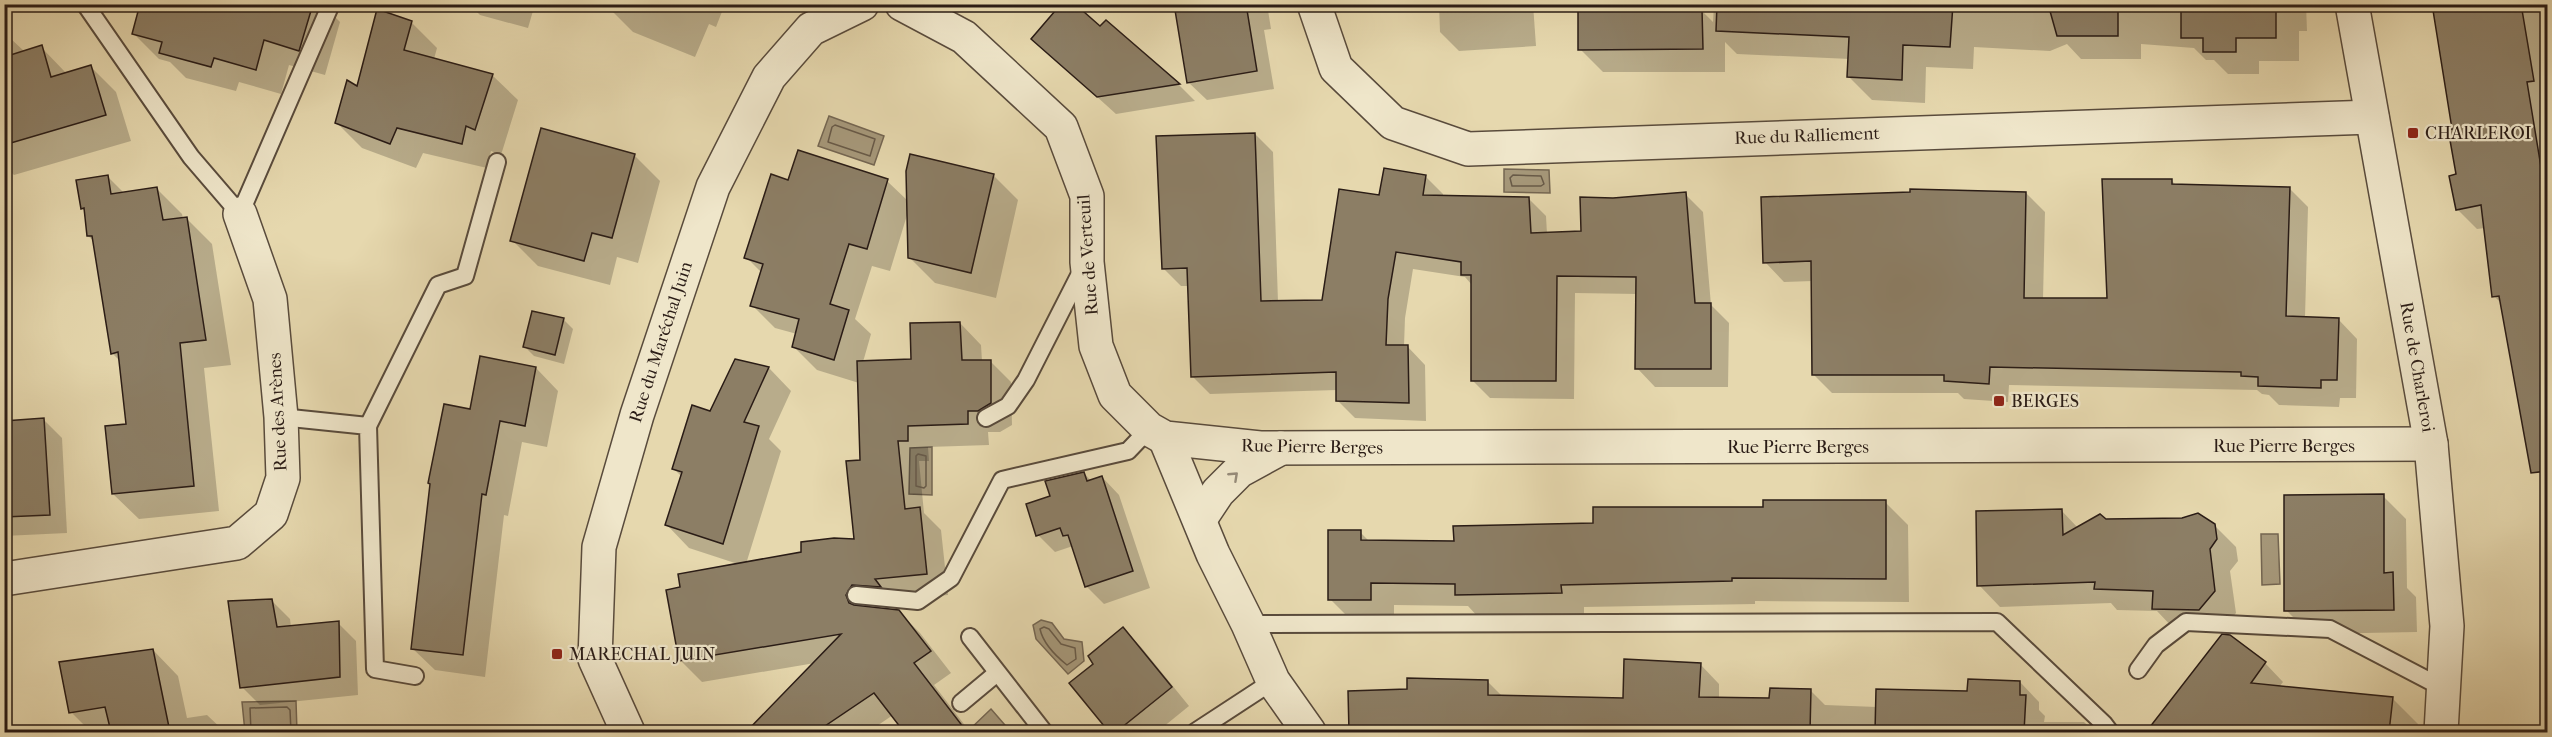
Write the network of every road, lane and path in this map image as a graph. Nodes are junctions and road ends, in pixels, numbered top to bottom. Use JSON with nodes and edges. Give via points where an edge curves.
{"nodes":[{"id":1,"x":85,"y":4,"type":"edge"},
{"id":2,"x":331,"y":4,"type":"edge"},
{"id":3,"x":862,"y":4,"type":"edge"},
{"id":4,"x":902,"y":4,"type":"edge"},
{"id":5,"x":1314,"y":4,"type":"edge"},
{"id":6,"x":2352,"y":4,"type":"edge"},
{"id":7,"x":2372,"y":117,"type":"junction"},
{"id":8,"x":497,"y":162,"type":"dead end"},
{"id":9,"x":240,"y":214,"type":"junction"},
{"id":10,"x":1087,"y":261,"type":"junction"},
{"id":11,"x":281,"y":417,"type":"junction"},
{"id":12,"x":986,"y":418,"type":"dead end"},
{"id":13,"x":368,"y":426,"type":"junction"},
{"id":14,"x":1157,"y":433,"type":"junction"},
{"id":15,"x":2431,"y":444,"type":"junction"},
{"id":16,"x":1281,"y":448,"type":"junction"},
{"id":17,"x":1200,"y":519,"type":"junction"},
{"id":18,"x":4,"y":579,"type":"edge"},
{"id":19,"x":856,"y":595,"type":"dead end"},
{"id":20,"x":1248,"y":624,"type":"junction"},
{"id":21,"x":970,"y":638,"type":"dead end"},
{"id":22,"x":2138,"y":670,"type":"dead end"},
{"id":23,"x":997,"y":673,"type":"junction"},
{"id":24,"x":416,"y":676,"type":"dead end"},
{"id":25,"x":1273,"y":681,"type":"junction"},
{"id":26,"x":2443,"y":688,"type":"junction"},
{"id":27,"x":961,"y":703,"type":"dead end"},
{"id":28,"x":628,"y":732,"type":"edge"},
{"id":29,"x":1044,"y":732,"type":"edge"},
{"id":30,"x":1195,"y":732,"type":"edge"},
{"id":31,"x":1309,"y":732,"type":"edge"},
{"id":32,"x":2110,"y":732,"type":"edge"},
{"id":33,"x":2441,"y":732,"type":"edge"}],
"edges":[{"from":1,"to":9,"type":"lane","via":[[191,157]]},
{"from":2,"to":9,"type":"lane"},
{"from":3,"to":28,"type":"street","name":"Rue du Maréchal Juin","via":[[811,29],[769,77],[713,187],[637,415],[599,547],[595,659]]},
{"from":4,"to":10,"type":"street","name":"Rue de Verteuil","via":[[964,37],[1061,127],[1087,196]]},
{"from":5,"to":7,"type":"street","name":"Rue du Ralliement","via":[[1336,68],[1393,123],[1468,149]]},
{"from":6,"to":7,"type":"street","name":"Rue de Charleroi"},
{"from":7,"to":15,"type":"street","name":"Rue de Charleroi"},
{"from":8,"to":13,"type":"lane","via":[[465,276],[438,285]]},
{"from":9,"to":11,"type":"street","name":"Rue des Arènes","via":[[270,299]]},
{"from":10,"to":12,"type":"lane","via":[[1026,380],[1008,406]]},
{"from":10,"to":14,"type":"street","name":"Rue de Verteuil","via":[[1096,346],[1115,394]]},
{"from":11,"to":13,"type":"lane"},
{"from":11,"to":18,"type":"street","name":"Rue des Arènes","via":[[283,478],[272,514],[237,543]]},
{"from":13,"to":24,"type":"lane","via":[[375,669]]},
{"from":14,"to":16,"type":"street","name":"Rue Pierre Berges"},
{"from":14,"to":17,"type":"street","name":"Rue de Verteuil"},
{"from":14,"to":19,"type":"lane","via":[[1128,451],[1002,480],[951,578],[918,601]]},
{"from":15,"to":16,"type":"street","name":"Rue Pierre Berges"},
{"from":15,"to":26,"type":"street","name":"Rue de Charleroi","via":[[2447,626]]},
{"from":17,"to":16,"type":"street","one_way":true,"via":[[1218,492],[1239,471]]},
{"from":17,"to":20,"type":"street","name":"Rue de Verteuil"},
{"from":20,"to":25,"type":"street","name":"Rue de Verteuil"},
{"from":20,"to":32,"type":"lane","via":[[1997,622]]},
{"from":21,"to":23,"type":"lane"},
{"from":22,"to":26,"type":"lane","via":[[2156,645],[2186,622],[2330,629]]},
{"from":23,"to":27,"type":"lane"},
{"from":23,"to":29,"type":"lane"},
{"from":25,"to":30,"type":"lane"},
{"from":25,"to":31,"type":"street","name":"Rue de Verteuil"},
{"from":26,"to":33,"type":"street","name":"Rue de Charleroi"}]}
